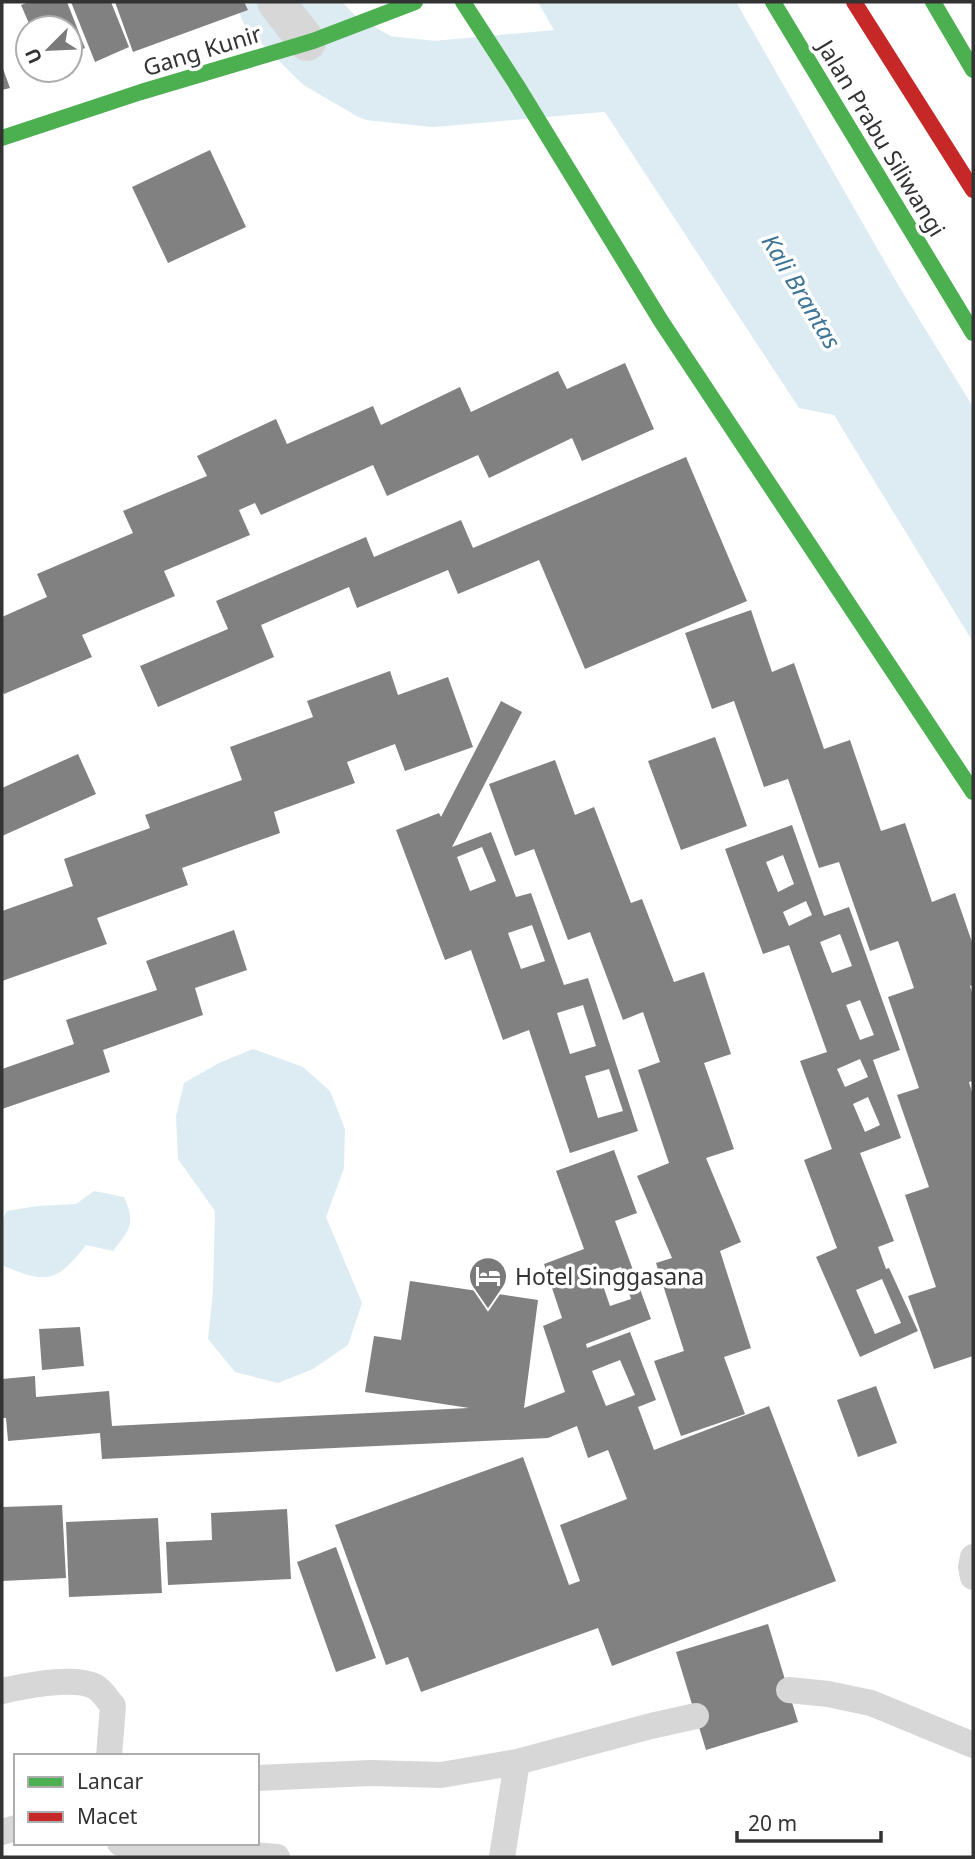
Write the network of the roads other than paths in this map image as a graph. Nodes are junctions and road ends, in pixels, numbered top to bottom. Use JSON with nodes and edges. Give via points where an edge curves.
{"nodes":[{"id":1,"x":276,"y":2,"type":"edge"},
{"id":2,"x":415,"y":2,"type":"edge"},
{"id":3,"x":463,"y":2,"type":"edge"},
{"id":4,"x":773,"y":2,"type":"edge"},
{"id":5,"x":854,"y":2,"type":"edge"},
{"id":6,"x":933,"y":2,"type":"edge"},
{"id":7,"x":318,"y":39,"type":"junction"},
{"id":8,"x":973,"y":70,"type":"edge"},
{"id":9,"x":2,"y":138,"type":"edge"},
{"id":10,"x":973,"y":190,"type":"edge"},
{"id":11,"x":973,"y":333,"type":"edge"},
{"id":12,"x":973,"y":792,"type":"edge"},
{"id":13,"x":973,"y":1557,"type":"edge"},
{"id":14,"x":973,"y":1577,"type":"edge"},
{"id":15,"x":789,"y":1689,"type":"dead end"},
{"id":16,"x":2,"y":1692,"type":"edge"},
{"id":17,"x":696,"y":1716,"type":"dead end"},
{"id":18,"x":973,"y":1745,"type":"edge"},
{"id":19,"x":109,"y":1754,"type":"edge"},
{"id":20,"x":517,"y":1762,"type":"junction"},
{"id":21,"x":259,"y":1778,"type":"edge"},
{"id":22,"x":142,"y":1845,"type":"edge"},
{"id":23,"x":277,"y":1857,"type":"edge"},
{"id":24,"x":502,"y":1857,"type":"edge"}],
"edges":[{"from":1,"to":7,"type":"street"},
{"from":2,"to":7,"type":"street","name":"Gang Kunir"},
{"from":3,"to":12,"type":"street","via":[[661,321]]},
{"from":4,"to":11,"type":"street","name":"Jalan Prabu Siliwangi"},
{"from":5,"to":10,"type":"street","name":"Jalan Prabu Siliwangi"},
{"from":6,"to":8,"type":"street"},
{"from":7,"to":9,"type":"street","name":"Gang Kunir"},
{"from":13,"to":14,"type":"lane"},
{"from":15,"to":18,"type":"lane","via":[[871,1703]]},
{"from":16,"to":19,"type":"lane","via":[[79,1682],[97,1688],[113,1706]]},
{"from":17,"to":20,"type":"lane"},
{"from":20,"to":21,"type":"lane","via":[[440,1776],[371,1773]]},
{"from":20,"to":24,"type":"lane"},
{"from":22,"to":23,"type":"lane"}]}
